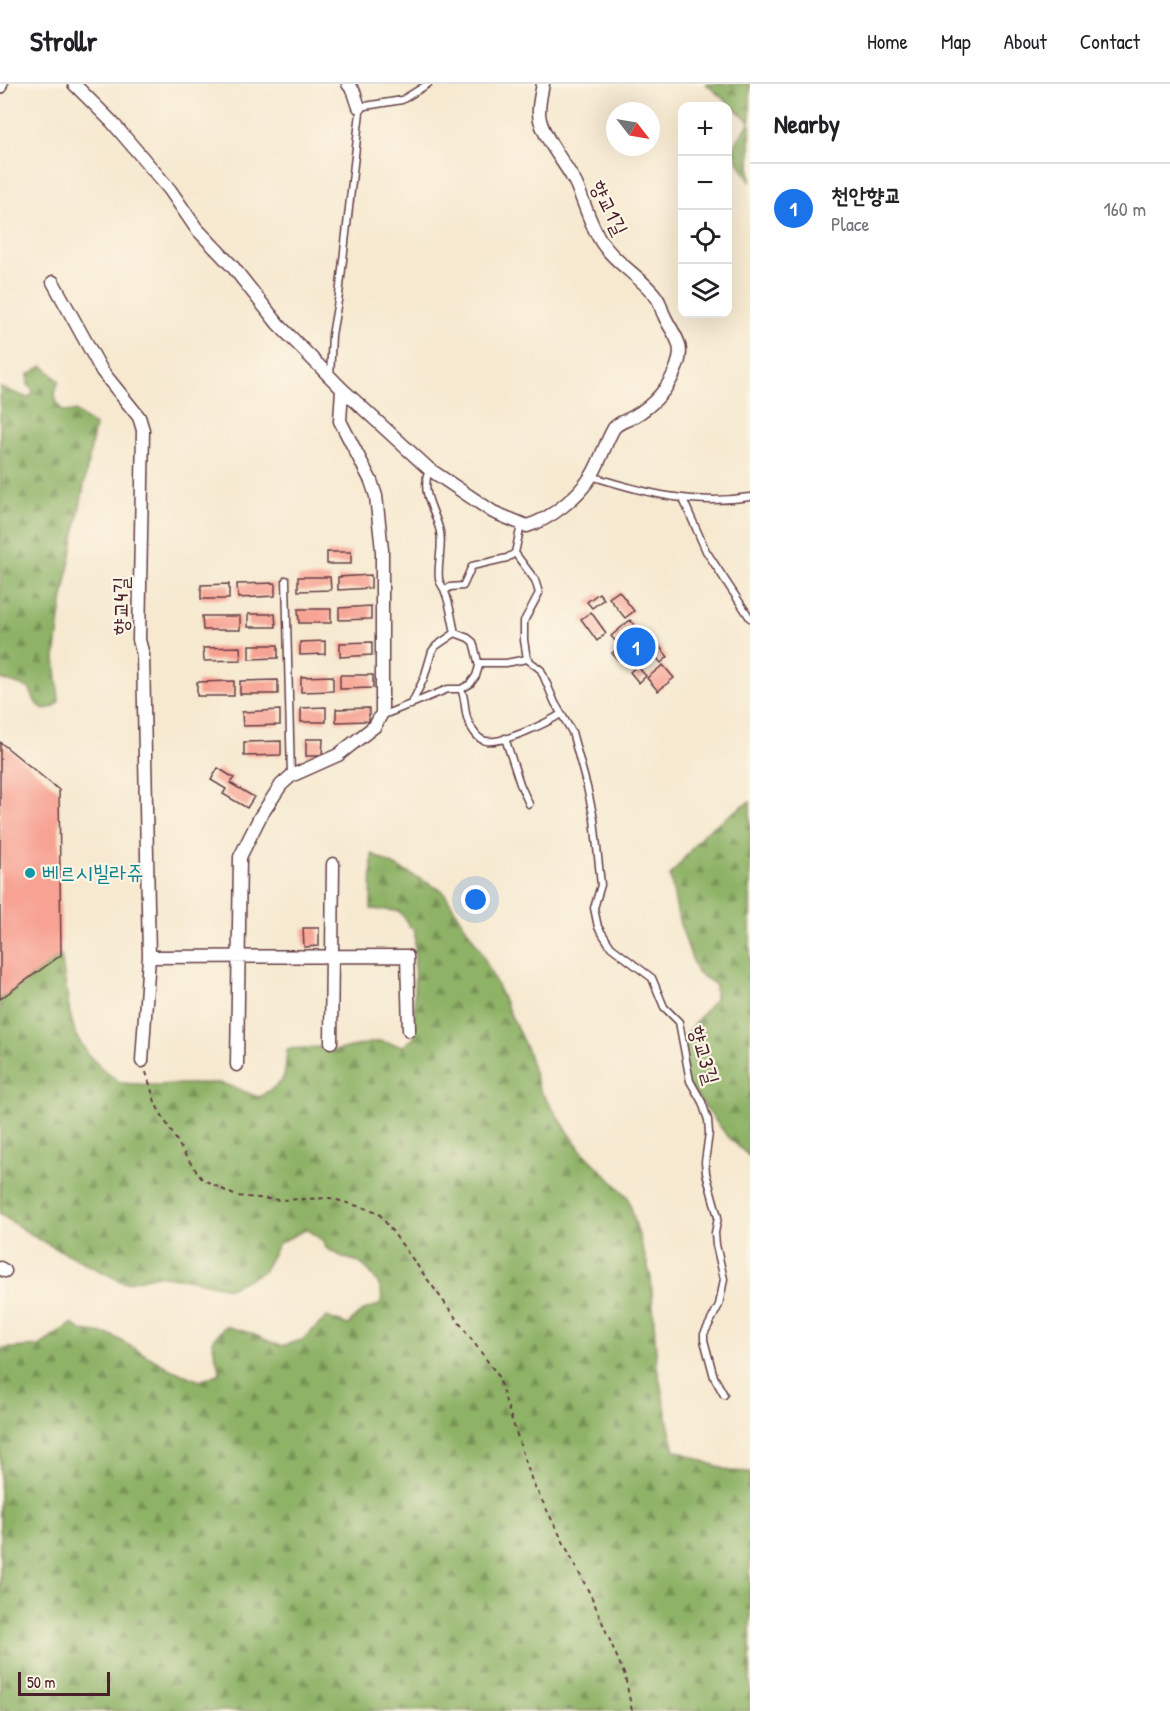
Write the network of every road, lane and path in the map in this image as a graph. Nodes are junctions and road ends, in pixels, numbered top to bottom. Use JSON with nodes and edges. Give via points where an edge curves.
{"nodes":[{"id":1,"x":74,"y":84,"type":"edge"},
{"id":2,"x":348,"y":84,"type":"edge"},
{"id":3,"x":428,"y":84,"type":"edge"},
{"id":4,"x":543,"y":84,"type":"edge"},
{"id":5,"x":359,"y":107,"type":"junction"},
{"id":6,"x":53,"y":282,"type":"dead end"},
{"id":7,"x":330,"y":378,"type":"junction"},
{"id":8,"x":342,"y":389,"type":"junction"},
{"id":9,"x":429,"y":469,"type":"junction"},
{"id":10,"x":591,"y":476,"type":"junction"},
{"id":11,"x":750,"y":497,"type":"edge"},
{"id":12,"x":683,"y":499,"type":"junction"},
{"id":13,"x":521,"y":525,"type":"junction"},
{"id":14,"x":515,"y":553,"type":"junction"},
{"id":15,"x":286,"y":580,"type":"dead end"},
{"id":16,"x":445,"y":591,"type":"junction"},
{"id":17,"x":750,"y":618,"type":"edge"},
{"id":18,"x":455,"y":633,"type":"junction"},
{"id":19,"x":527,"y":659,"type":"junction"},
{"id":20,"x":478,"y":663,"type":"junction"},
{"id":21,"x":461,"y":689,"type":"junction"},
{"id":22,"x":411,"y":705,"type":"junction"},
{"id":23,"x":561,"y":714,"type":"junction"},
{"id":24,"x":381,"y":716,"type":"junction"},
{"id":25,"x":505,"y":738,"type":"junction"},
{"id":26,"x":291,"y":776,"type":"junction"},
{"id":27,"x":529,"y":804,"type":"dead end"},
{"id":28,"x":333,"y":864,"type":"dead end"},
{"id":29,"x":330,"y":956,"type":"junction"},
{"id":30,"x":149,"y":957,"type":"junction"},
{"id":31,"x":240,"y":957,"type":"junction"},
{"id":32,"x":409,"y":1030,"type":"dead end"},
{"id":33,"x":331,"y":1042,"type":"dead end"},
{"id":34,"x":142,"y":1061,"type":"joint"},
{"id":35,"x":237,"y":1065,"type":"dead end"},
{"id":36,"x":724,"y":1395,"type":"dead end"},
{"id":37,"x":632,"y":1711,"type":"edge"}],
"edges":[{"from":1,"to":7,"type":"street","via":[[170,190],[196,228],[278,324]]},
{"from":2,"to":5,"type":"street"},
{"from":3,"to":5,"type":"lane","via":[[402,100]]},
{"from":4,"to":10,"type":"street","name":"향교1길","via":[[540,118],[602,243],[648,287],[679,343],[678,365],[669,384],[658,399],[635,417],[618,423]]},
{"from":5,"to":7,"type":"lane","via":[[356,164],[332,335]]},
{"from":6,"to":30,"type":"street","name":"향교4길","via":[[102,371],[142,423],[140,640]]},
{"from":7,"to":8,"type":"street"},
{"from":8,"to":9,"type":"street"},
{"from":8,"to":24,"type":"street","via":[[340,421],[376,496],[382,550]]},
{"from":9,"to":13,"type":"street","via":[[493,512]]},
{"from":9,"to":16,"type":"lane","via":[[425,489],[440,534],[439,577]]},
{"from":10,"to":12,"type":"lane"},
{"from":10,"to":13,"type":"street","name":"향교1길","via":[[548,517],[536,524]]},
{"from":11,"to":12,"type":"lane"},
{"from":12,"to":17,"type":"lane","via":[[705,551]]},
{"from":13,"to":14,"type":"lane"},
{"from":14,"to":16,"type":"lane","via":[[472,566],[463,586]]},
{"from":14,"to":19,"type":"lane","via":[[539,593],[523,626]]},
{"from":15,"to":26,"type":"lane"},
{"from":16,"to":18,"type":"lane"},
{"from":18,"to":20,"type":"lane","via":[[473,642]]},
{"from":18,"to":22,"type":"lane","via":[[432,651]]},
{"from":19,"to":20,"type":"lane"},
{"from":19,"to":23,"type":"lane","name":"향교3길","via":[[541,670]]},
{"from":20,"to":21,"type":"lane","via":[[476,676]]},
{"from":21,"to":22,"type":"lane","via":[[448,689]]},
{"from":21,"to":25,"type":"lane","via":[[467,718],[480,739]]},
{"from":22,"to":24,"type":"lane"},
{"from":23,"to":25,"type":"lane"},
{"from":23,"to":36,"type":"lane","name":"향교3길","via":[[576,744],[594,819],[602,885],[594,908],[598,927],[611,947],[652,978],[664,1007],[679,1022],[690,1081],[708,1120],[706,1173],[718,1217],[716,1245],[724,1279],[719,1305],[704,1340],[714,1377]]},
{"from":24,"to":26,"type":"street","via":[[375,726],[338,755]]},
{"from":25,"to":27,"type":"lane"},
{"from":26,"to":31,"type":"street","via":[[270,801],[240,857]]},
{"from":28,"to":29,"type":"street"},
{"from":29,"to":31,"type":"street"},
{"from":29,"to":32,"type":"street","via":[[407,956]]},
{"from":29,"to":33,"type":"street"},
{"from":30,"to":31,"type":"street"},
{"from":30,"to":34,"type":"street","name":"향교4길"},
{"from":31,"to":35,"type":"street"},
{"from":34,"to":37,"type":"path","via":[[156,1105],[202,1179],[236,1196],[280,1200],[330,1198],[378,1212],[497,1374],[532,1481],[592,1598],[624,1676]]}]}
